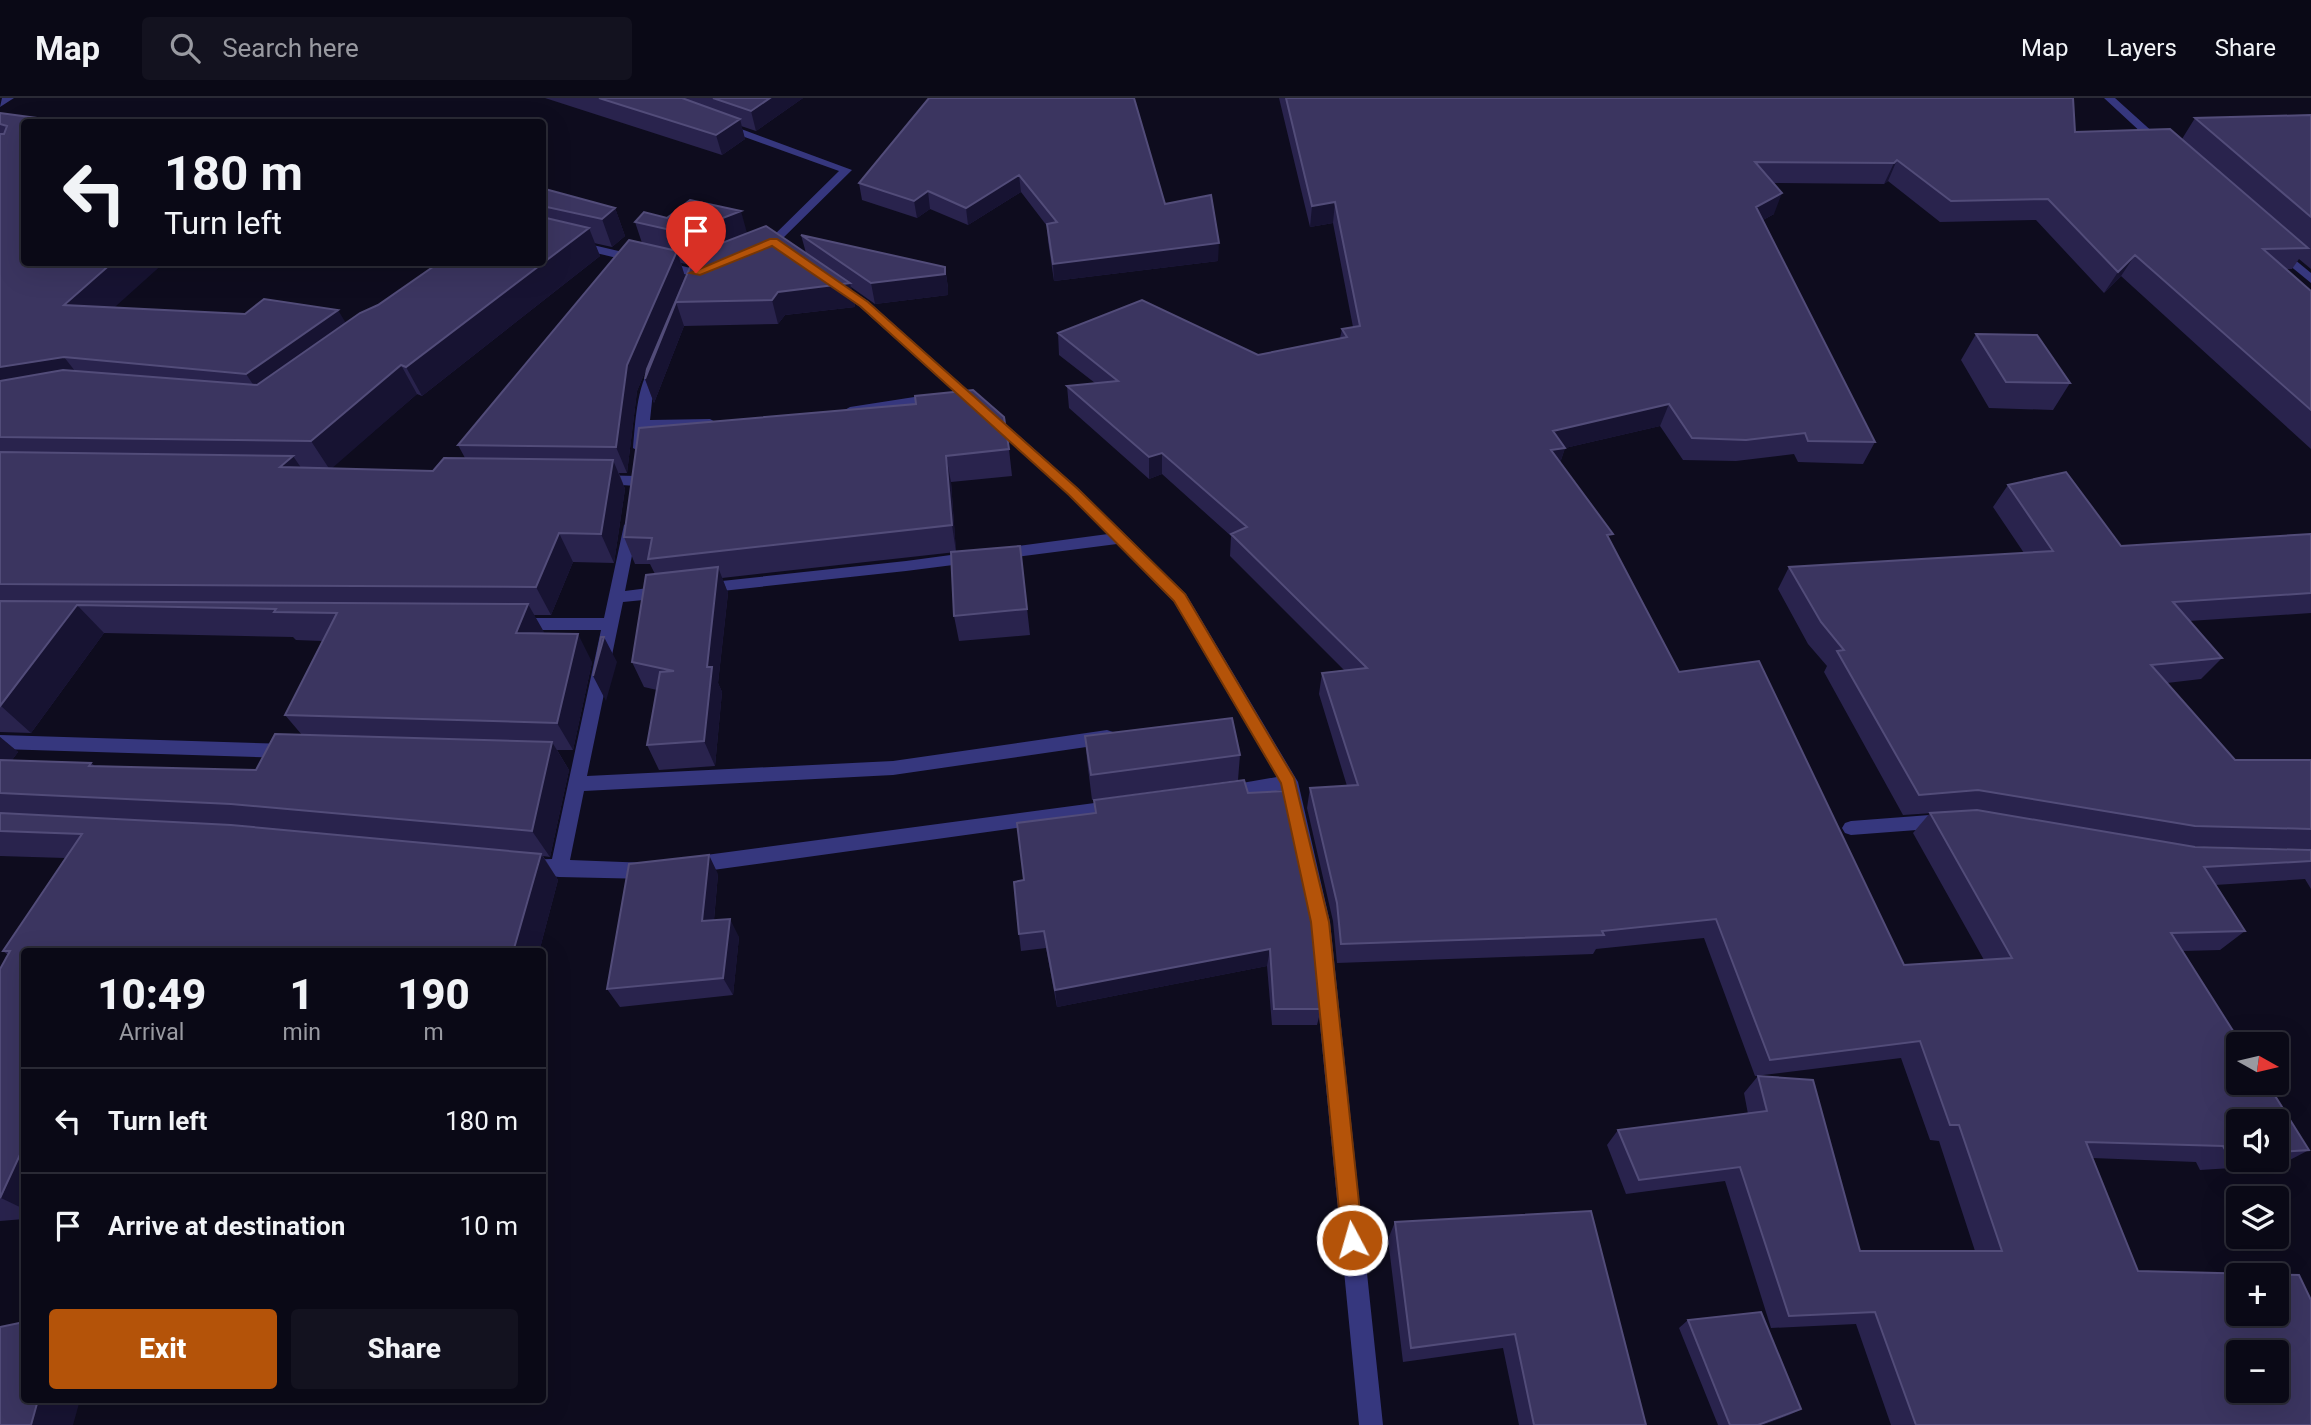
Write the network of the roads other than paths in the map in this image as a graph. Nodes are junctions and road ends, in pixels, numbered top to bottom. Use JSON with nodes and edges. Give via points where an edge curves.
{"nodes":[{"id":1,"x":9,"y":98,"type":"edge"},
{"id":2,"x":2109,"y":98,"type":"edge"},
{"id":3,"x":0,"y":104,"type":"edge"},
{"id":4,"x":710,"y":120,"type":"edge"},
{"id":5,"x":2169,"y":152,"type":"edge"},
{"id":6,"x":546,"y":237,"type":"edge"},
{"id":7,"x":2271,"y":243,"type":"edge"},
{"id":8,"x":796,"y":257,"type":"edge"},
{"id":9,"x":722,"y":263,"type":"edge"},
{"id":10,"x":819,"y":273,"type":"edge"},
{"id":11,"x":2311,"y":279,"type":"edge"},
{"id":12,"x":661,"y":356,"type":"edge"},
{"id":13,"x":964,"y":394,"type":"junction"},
{"id":14,"x":831,"y":414,"type":"edge"},
{"id":15,"x":724,"y":422,"type":"edge"},
{"id":16,"x":643,"y":425,"type":"junction"},
{"id":17,"x":581,"y":480,"type":"edge"},
{"id":18,"x":636,"y":482,"type":"junction"},
{"id":19,"x":1120,"y":538,"type":"junction"},
{"id":20,"x":618,"y":597,"type":"junction"},
{"id":21,"x":500,"y":624,"type":"edge"},
{"id":22,"x":612,"y":624,"type":"junction"},
{"id":23,"x":1126,"y":734,"type":"edge"},
{"id":24,"x":0,"y":742,"type":"edge"},
{"id":25,"x":305,"y":751,"type":"edge"},
{"id":26,"x":1289,"y":782,"type":"junction"},
{"id":27,"x":577,"y":784,"type":"junction"},
{"id":28,"x":1207,"y":795,"type":"edge"},
{"id":29,"x":1138,"y":804,"type":"edge"},
{"id":30,"x":1960,"y":820,"type":"edge"},
{"id":31,"x":1851,"y":828,"type":"dead end"},
{"id":32,"x":504,"y":864,"type":"edge"},
{"id":33,"x":559,"y":869,"type":"junction"},
{"id":34,"x":1371,"y":1425,"type":"edge"}],
"edges":[{"from":1,"to":3,"type":"street"},
{"from":2,"to":5,"type":"street"},
{"from":4,"to":8,"type":"street","via":[[846,170],[767,244]]},
{"from":6,"to":9,"type":"street","via":[[693,279]]},
{"from":7,"to":11,"type":"street"},
{"from":10,"to":13,"type":"street","via":[[864,304]]},
{"from":12,"to":16,"type":"street","via":[[646,392]]},
{"from":13,"to":14,"type":"street"},
{"from":13,"to":19,"type":"street"},
{"from":15,"to":16,"type":"street"},
{"from":16,"to":18,"type":"street"},
{"from":17,"to":18,"type":"street"},
{"from":18,"to":20,"type":"street"},
{"from":19,"to":20,"type":"street"},
{"from":19,"to":26,"type":"street","via":[[1180,598],[1243,718]]},
{"from":20,"to":22,"type":"street"},
{"from":21,"to":22,"type":"street"},
{"from":22,"to":27,"type":"street","via":[[576,760]]},
{"from":23,"to":27,"type":"street","via":[[893,768]]},
{"from":24,"to":25,"type":"street"},
{"from":26,"to":28,"type":"street"},
{"from":26,"to":34,"type":"street","via":[[1320,922]]},
{"from":27,"to":33,"type":"street"},
{"from":29,"to":33,"type":"street","via":[[640,872]]},
{"from":30,"to":31,"type":"street"},
{"from":32,"to":33,"type":"street"}]}
